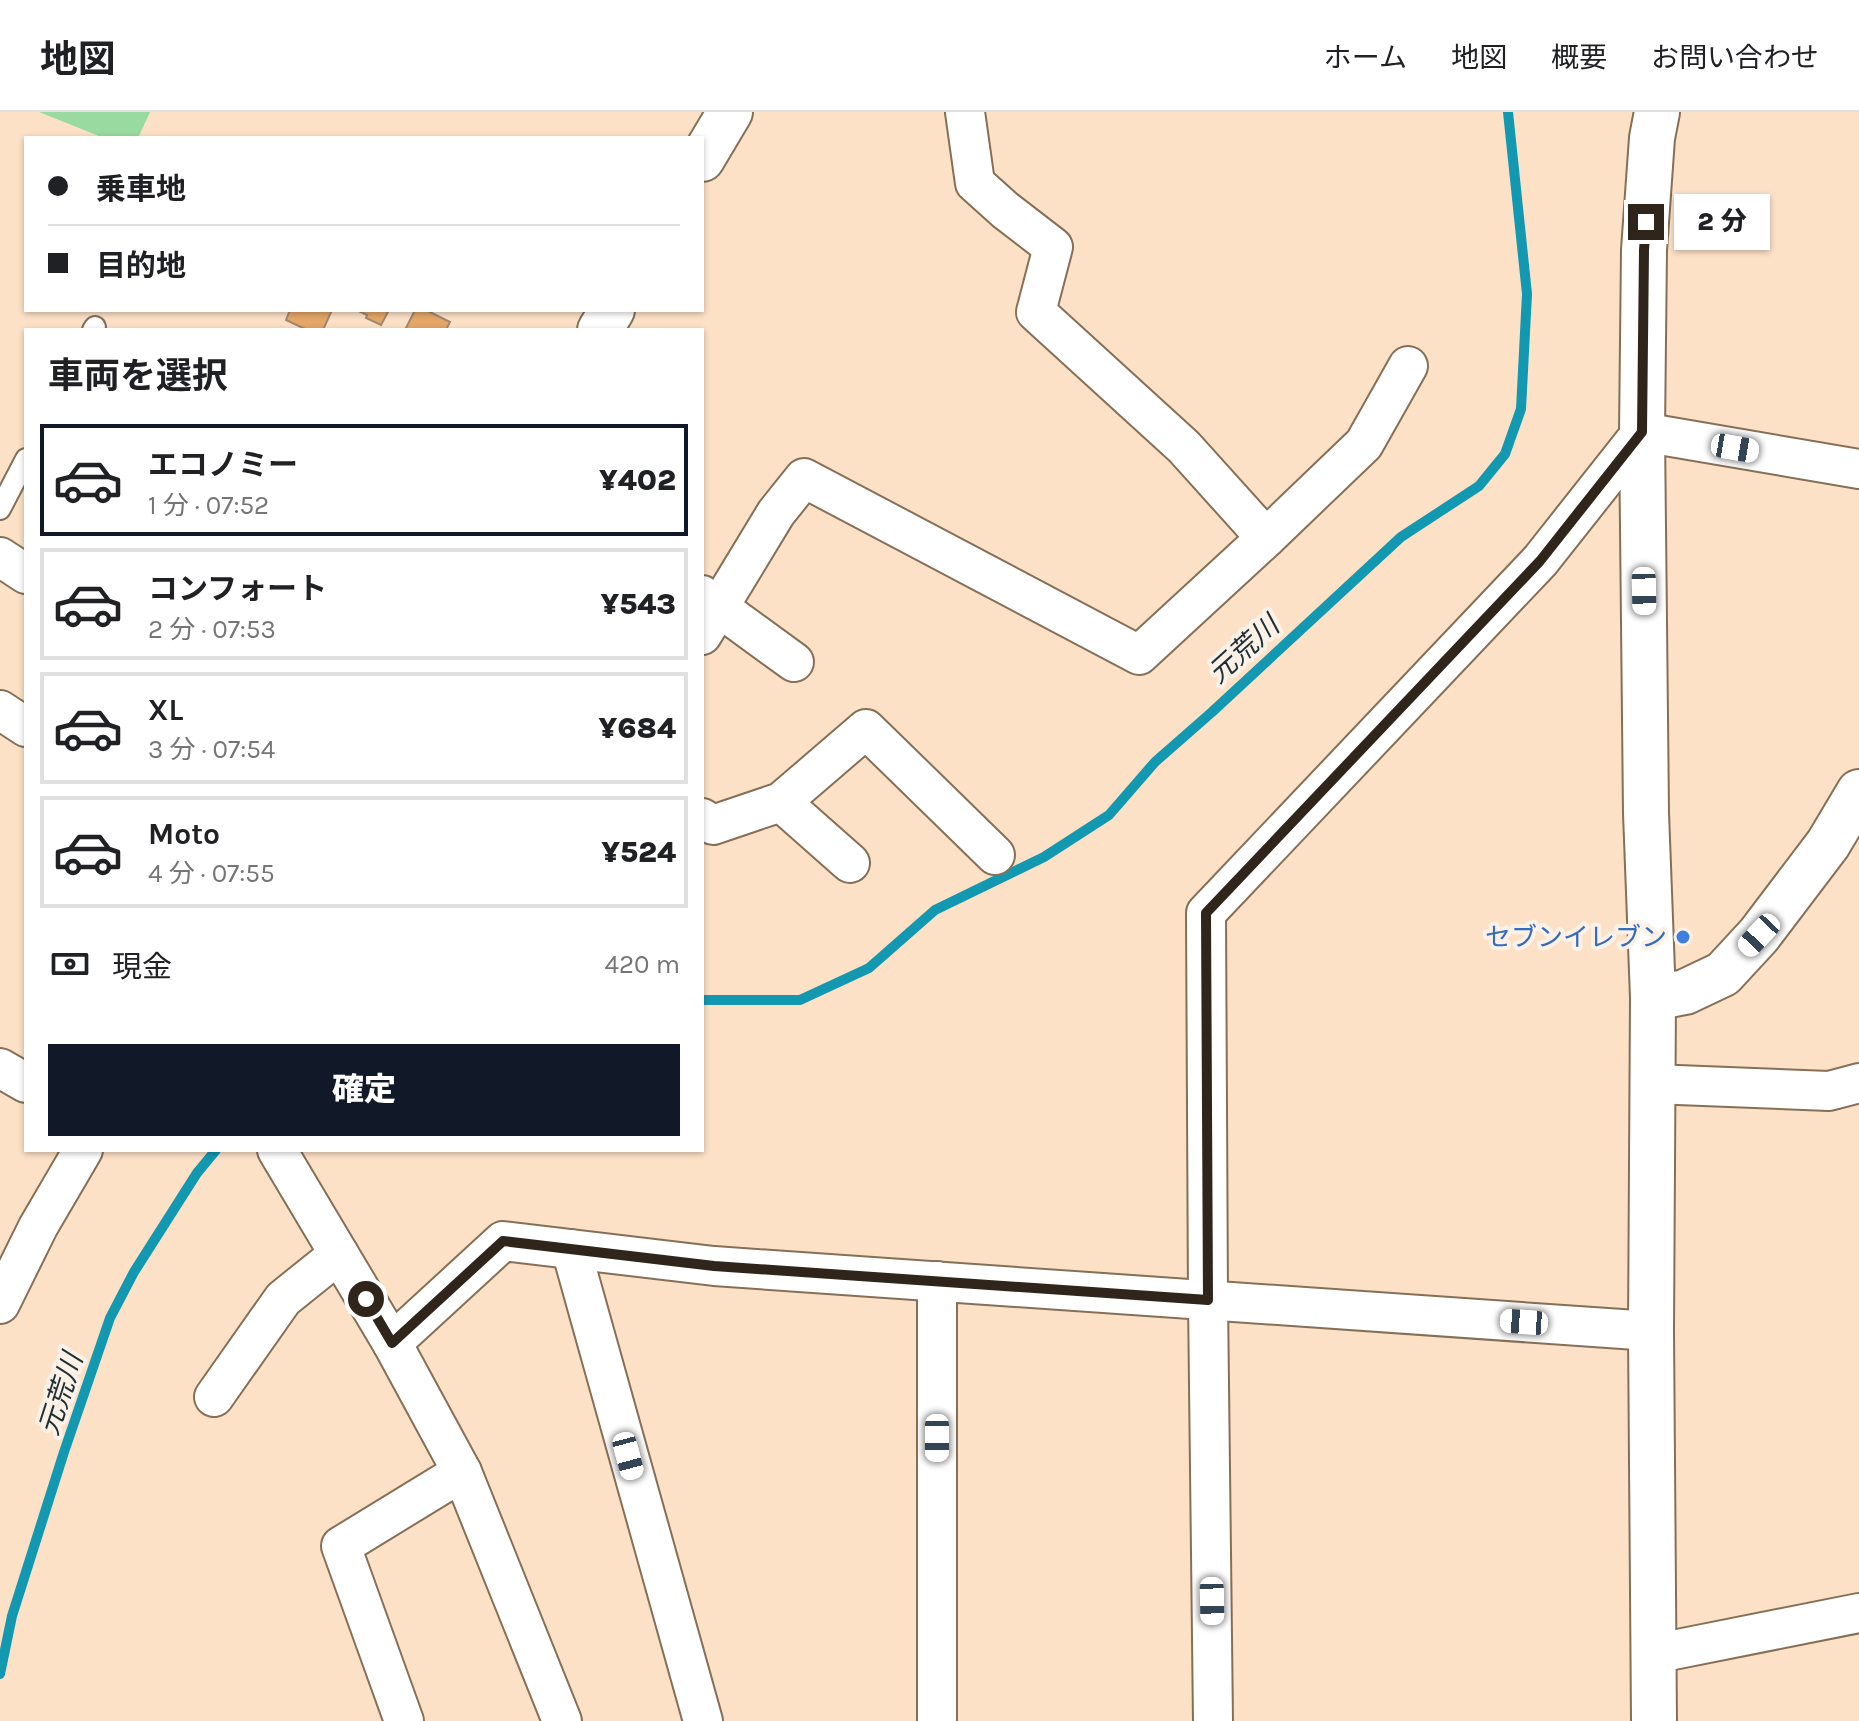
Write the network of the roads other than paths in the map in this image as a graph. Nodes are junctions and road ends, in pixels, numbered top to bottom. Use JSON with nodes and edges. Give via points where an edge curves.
{"nodes":[{"id":1,"x":730,"y":112,"type":"edge"},
{"id":2,"x":965,"y":112,"type":"edge"},
{"id":3,"x":1657,"y":112,"type":"edge"},
{"id":4,"x":704,"y":156,"type":"edge"},
{"id":5,"x":1408,"y":366,"type":"dead end"},
{"id":6,"x":1642,"y":432,"type":"junction"},
{"id":7,"x":24,"y":463,"type":"edge"},
{"id":8,"x":1859,"y":469,"type":"edge"},
{"id":9,"x":0,"y":509,"type":"edge"},
{"id":10,"x":1266,"y":538,"type":"junction"},
{"id":11,"x":708,"y":612,"type":"edge"},
{"id":12,"x":794,"y":662,"type":"dead end"},
{"id":13,"x":0,"y":710,"type":"edge"},
{"id":14,"x":24,"y":726,"type":"edge"},
{"id":15,"x":1859,"y":792,"type":"edge"},
{"id":16,"x":781,"y":802,"type":"junction"},
{"id":17,"x":704,"y":819,"type":"edge"},
{"id":18,"x":995,"y":855,"type":"dead end"},
{"id":19,"x":850,"y":863,"type":"dead end"},
{"id":20,"x":1653,"y":998,"type":"junction"},
{"id":21,"x":0,"y":1068,"type":"edge"},
{"id":22,"x":24,"y":1082,"type":"edge"},
{"id":23,"x":1859,"y":1083,"type":"edge"},
{"id":24,"x":1652,"y":1084,"type":"junction"},
{"id":25,"x":82,"y":1152,"type":"edge"},
{"id":26,"x":278,"y":1152,"type":"edge"},
{"id":27,"x":571,"y":1249,"type":"junction"},
{"id":28,"x":339,"y":1254,"type":"junction"},
{"id":29,"x":937,"y":1281,"type":"junction"},
{"id":30,"x":1208,"y":1300,"type":"junction"},
{"id":31,"x":0,"y":1304,"type":"edge"},
{"id":32,"x":1651,"y":1331,"type":"junction"},
{"id":33,"x":392,"y":1343,"type":"junction"},
{"id":34,"x":214,"y":1397,"type":"dead end"},
{"id":35,"x":462,"y":1472,"type":"junction"},
{"id":36,"x":1859,"y":1613,"type":"edge"},
{"id":37,"x":1653,"y":1654,"type":"junction"},
{"id":38,"x":404,"y":1721,"type":"edge"},
{"id":39,"x":562,"y":1721,"type":"edge"},
{"id":40,"x":703,"y":1721,"type":"edge"},
{"id":41,"x":937,"y":1721,"type":"edge"},
{"id":42,"x":1213,"y":1721,"type":"edge"},
{"id":43,"x":1654,"y":1721,"type":"edge"}],
"edges":[{"from":1,"to":4,"type":"street"},
{"from":2,"to":10,"type":"street","via":[[975,183],[1053,247],[1036,312],[1184,447]]},
{"from":3,"to":6,"type":"street","via":[[1644,250]]},
{"from":5,"to":10,"type":"street","via":[[1364,444]]},
{"from":6,"to":8,"type":"street"},
{"from":6,"to":20,"type":"street"},
{"from":6,"to":30,"type":"street","via":[[1540,561],[1206,913]]},
{"from":7,"to":9,"type":"lane"},
{"from":10,"to":11,"type":"street","via":[[1139,655],[804,478]]},
{"from":11,"to":12,"type":"street"},
{"from":13,"to":14,"type":"street"},
{"from":15,"to":20,"type":"street","via":[[1828,844],[1723,974],[1685,992]]},
{"from":16,"to":17,"type":"street","via":[[713,825]]},
{"from":16,"to":18,"type":"street","via":[[866,729]]},
{"from":16,"to":19,"type":"street"},
{"from":20,"to":24,"type":"street"},
{"from":21,"to":22,"type":"street"},
{"from":23,"to":24,"type":"street","via":[[1829,1091]]},
{"from":24,"to":32,"type":"street"},
{"from":25,"to":31,"type":"street"},
{"from":26,"to":28,"type":"street"},
{"from":27,"to":29,"type":"street","via":[[714,1266]]},
{"from":27,"to":33,"type":"street","via":[[503,1241]]},
{"from":27,"to":40,"type":"street"},
{"from":28,"to":33,"type":"street"},
{"from":28,"to":34,"type":"street","via":[[283,1299]]},
{"from":29,"to":30,"type":"street"},
{"from":29,"to":41,"type":"street"},
{"from":30,"to":32,"type":"street"},
{"from":30,"to":42,"type":"street"},
{"from":32,"to":37,"type":"street"},
{"from":33,"to":35,"type":"street"},
{"from":35,"to":38,"type":"street","via":[[341,1546]]},
{"from":35,"to":39,"type":"street"},
{"from":36,"to":37,"type":"street"},
{"from":37,"to":43,"type":"street"}]}
